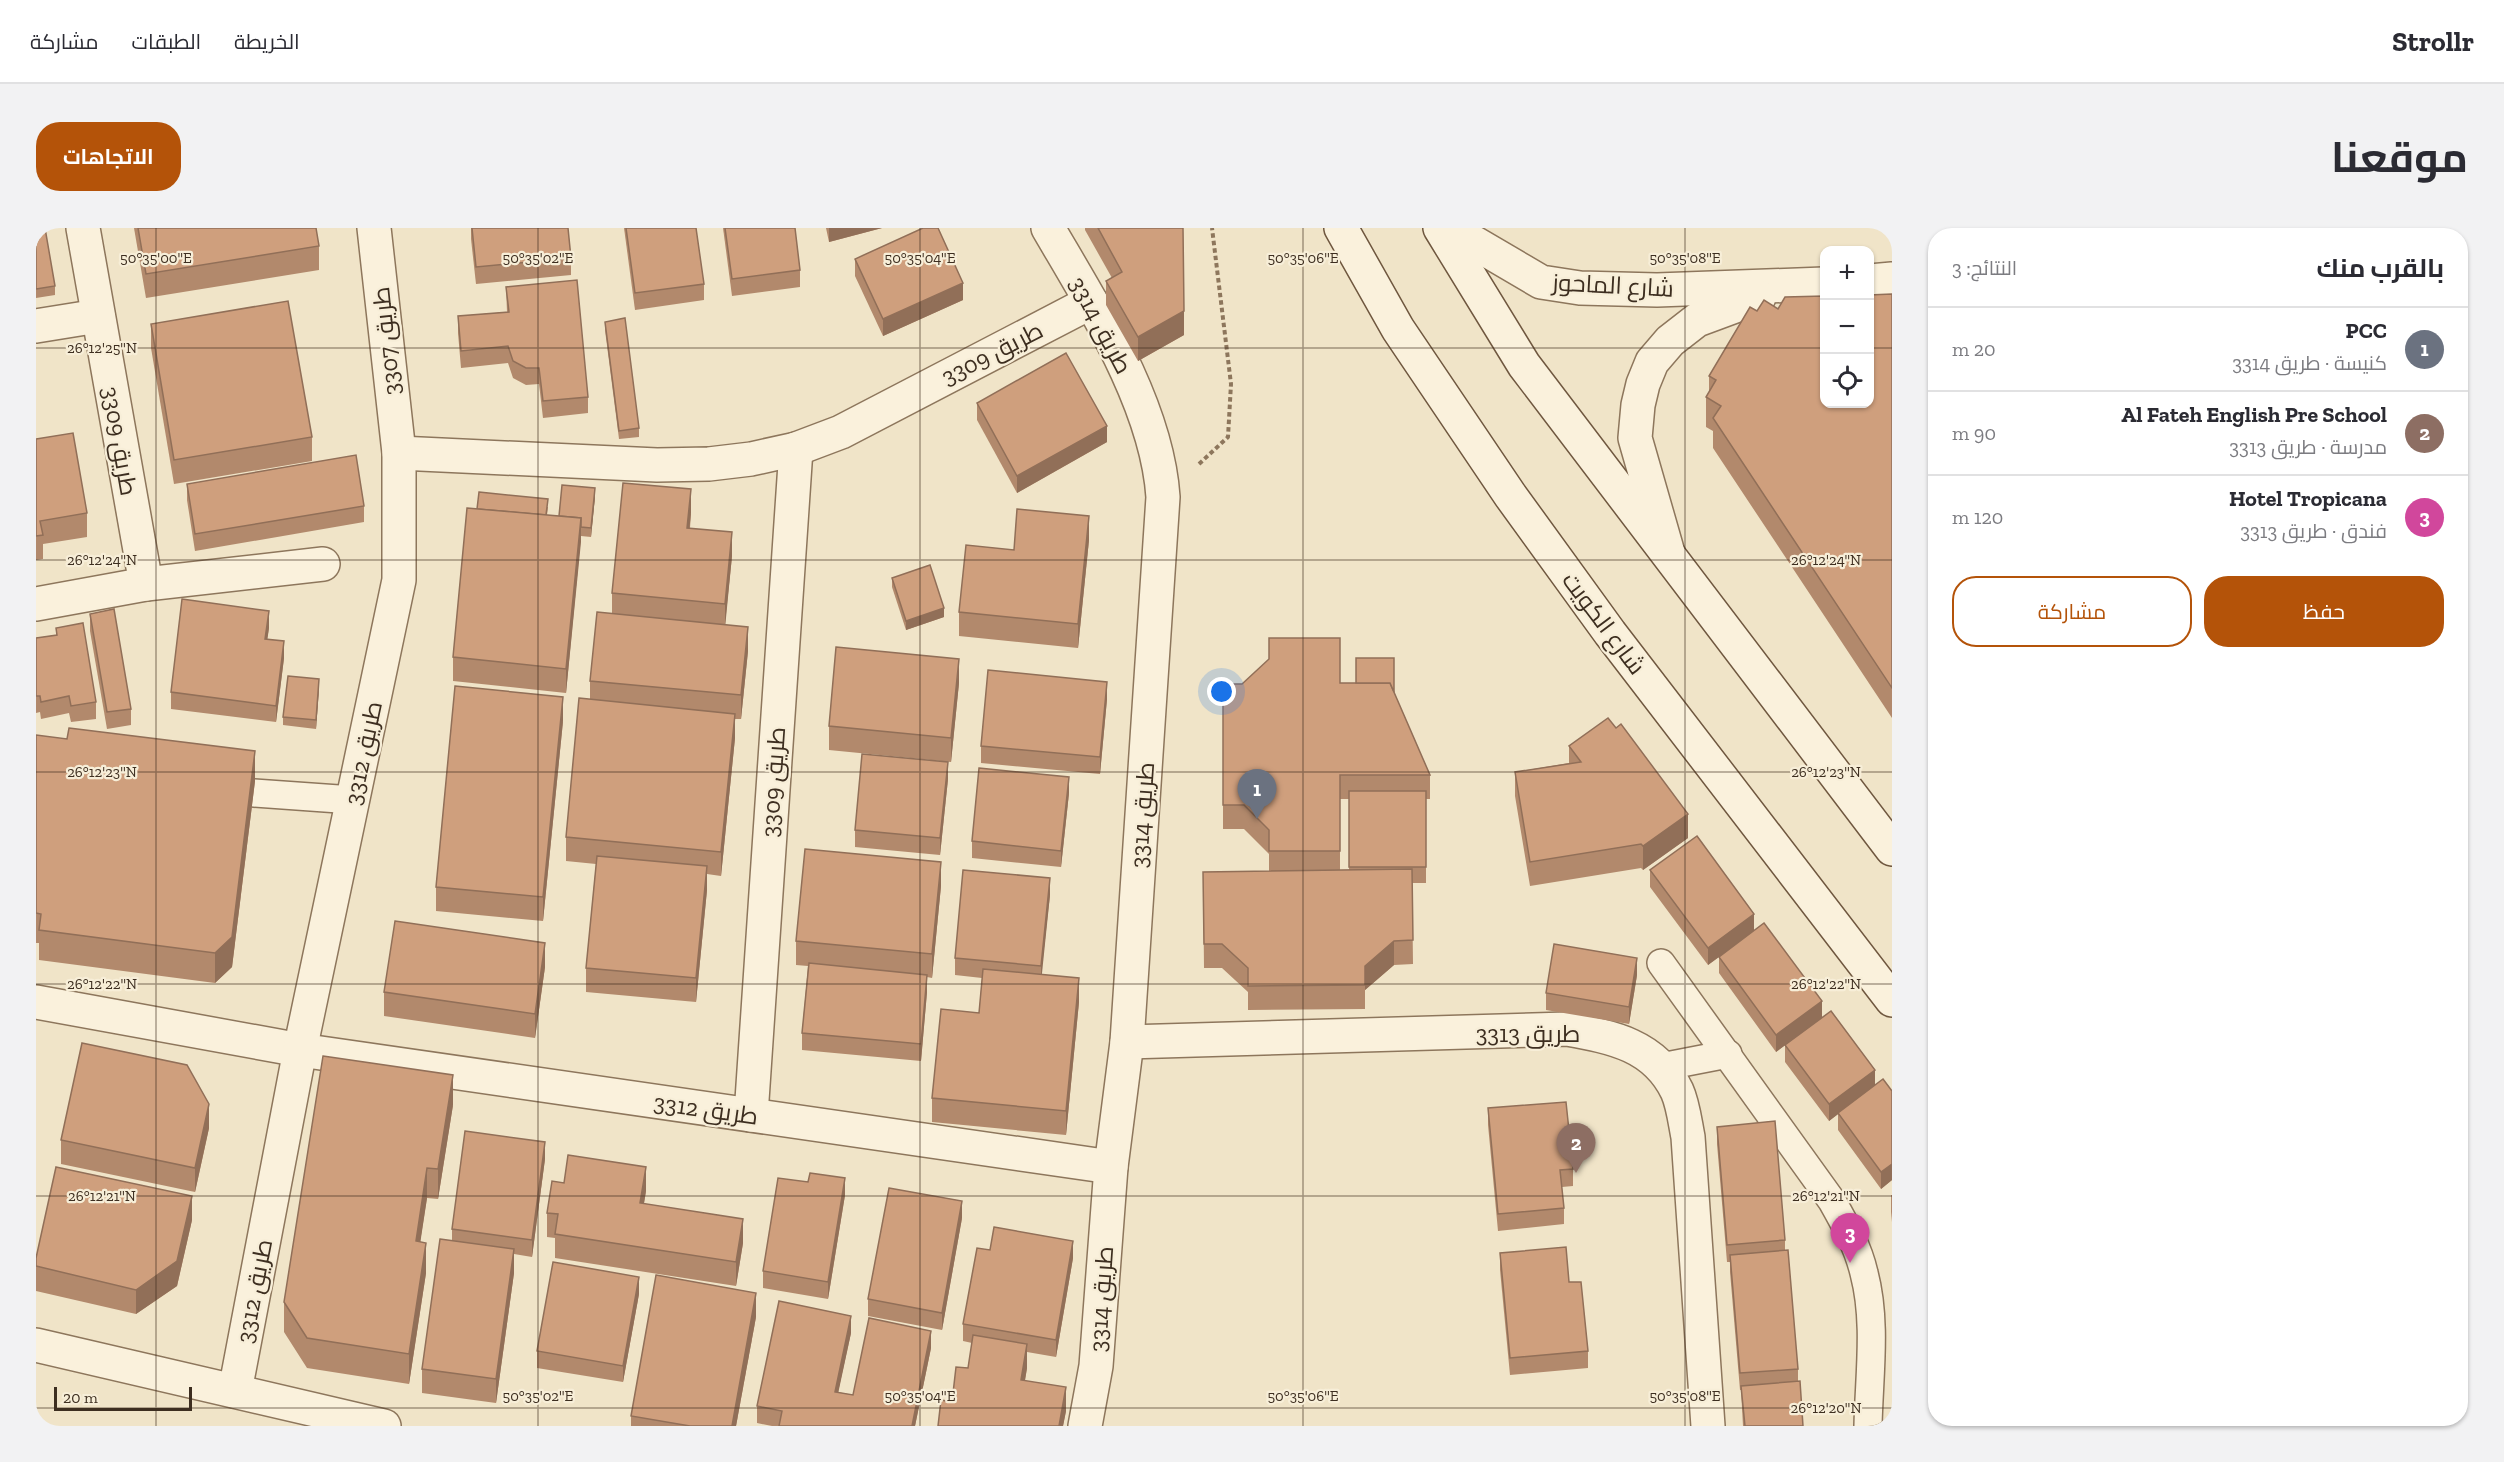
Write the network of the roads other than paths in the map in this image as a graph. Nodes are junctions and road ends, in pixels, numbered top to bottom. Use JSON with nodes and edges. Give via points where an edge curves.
{"nodes":[{"id":1,"x":83,"y":228,"type":"edge"},
{"id":2,"x":374,"y":228,"type":"edge"},
{"id":3,"x":1048,"y":228,"type":"edge"},
{"id":4,"x":1341,"y":228,"type":"edge"},
{"id":5,"x":1440,"y":228,"type":"edge"},
{"id":6,"x":1449,"y":228,"type":"edge"},
{"id":7,"x":1892,"y":279,"type":"edge"},
{"id":8,"x":1874,"y":281,"type":"edge"},
{"id":9,"x":1820,"y":284,"type":"edge"},
{"id":10,"x":1792,"y":286,"type":"junction"},
{"id":11,"x":1091,"y":302,"type":"junction"},
{"id":12,"x":98,"y":316,"type":"junction"},
{"id":13,"x":36,"y":326,"type":"edge"},
{"id":14,"x":795,"y":449,"type":"junction"},
{"id":15,"x":399,"y":453,"type":"junction"},
{"id":16,"x":1668,"y":555,"type":"junction"},
{"id":17,"x":323,"y":564,"type":"dead end"},
{"id":18,"x":146,"y":584,"type":"junction"},
{"id":19,"x":36,"y":604,"type":"edge"},
{"id":20,"x":254,"y":793,"type":"edge"},
{"id":21,"x":353,"y":800,"type":"junction"},
{"id":22,"x":1892,"y":849,"type":"edge"},
{"id":23,"x":1661,"y":963,"type":"dead end"},
{"id":24,"x":1892,"y":1000,"type":"edge"},
{"id":25,"x":36,"y":1002,"type":"edge"},
{"id":26,"x":1127,"y":1042,"type":"junction"},
{"id":27,"x":300,"y":1050,"type":"junction"},
{"id":28,"x":1728,"y":1054,"type":"junction"},
{"id":29,"x":1661,"y":1066,"type":"junction"},
{"id":30,"x":752,"y":1115,"type":"junction"},
{"id":31,"x":1112,"y":1167,"type":"junction"},
{"id":32,"x":36,"y":1345,"type":"edge"},
{"id":33,"x":235,"y":1391,"type":"junction"},
{"id":34,"x":384,"y":1426,"type":"edge"},
{"id":35,"x":1085,"y":1426,"type":"edge"},
{"id":36,"x":1708,"y":1426,"type":"edge"},
{"id":37,"x":1868,"y":1426,"type":"edge"}],
"edges":[{"from":1,"to":12,"type":"street","name":"طريق 3309"},
{"from":2,"to":15,"type":"street","name":"طريق 3307"},
{"from":3,"to":11,"type":"street","name":"طريق 3314"},
{"from":4,"to":24,"type":"street","name":"شارع الكويت","via":[[1398,329],[1517,504],[1610,633]]},
{"from":5,"to":16,"type":"street","via":[[1524,365]]},
{"from":6,"to":10,"type":"street","name":"شارع الماحوز","via":[[1541,282],[1580,288],[1657,290]]},
{"from":7,"to":8,"type":"street"},
{"from":9,"to":10,"type":"street","name":"شارع الماحوز"},
{"from":10,"to":16,"type":"street","name":"شارع الماحوز","via":[[1696,320],[1652,362],[1638,405],[1635,438]]},
{"from":11,"to":14,"type":"street","name":"طريق 3309","via":[[841,432]]},
{"from":11,"to":26,"type":"street","name":"طريق 3314","via":[[1138,396],[1161,467],[1163,496]]},
{"from":12,"to":13,"type":"street"},
{"from":12,"to":18,"type":"street","name":"طريق 3309"},
{"from":14,"to":15,"type":"street","name":"طريق 3309","via":[[710,464],[657,465]]},
{"from":14,"to":30,"type":"street","name":"طريق 3309"},
{"from":15,"to":21,"type":"street","name":"طريق 3312","via":[[399,580]]},
{"from":16,"to":22,"type":"street"},
{"from":17,"to":18,"type":"street"},
{"from":18,"to":19,"type":"street"},
{"from":20,"to":21,"type":"lane"},
{"from":21,"to":27,"type":"street","name":"طريق 3312"},
{"from":23,"to":28,"type":"lane"},
{"from":25,"to":27,"type":"street","name":"طريق 3312"},
{"from":26,"to":29,"type":"street","name":"طريق 3313","via":[[1567,1029],[1636,1047]]},
{"from":26,"to":31,"type":"street","name":"طريق 3314"},
{"from":27,"to":30,"type":"street","name":"طريق 3312"},
{"from":27,"to":33,"type":"street","name":"طريق 3312"},
{"from":28,"to":29,"type":"lane"},
{"from":28,"to":37,"type":"lane","via":[[1849,1231],[1864,1273],[1871,1321]]},
{"from":29,"to":36,"type":"street","name":"طريق 3313","via":[[1677,1092],[1688,1137]]},
{"from":30,"to":31,"type":"street","name":"طريق 3312"},
{"from":31,"to":35,"type":"street","name":"طريق 3314","via":[[1096,1366]]},
{"from":32,"to":33,"type":"street"},
{"from":33,"to":34,"type":"street"}]}
